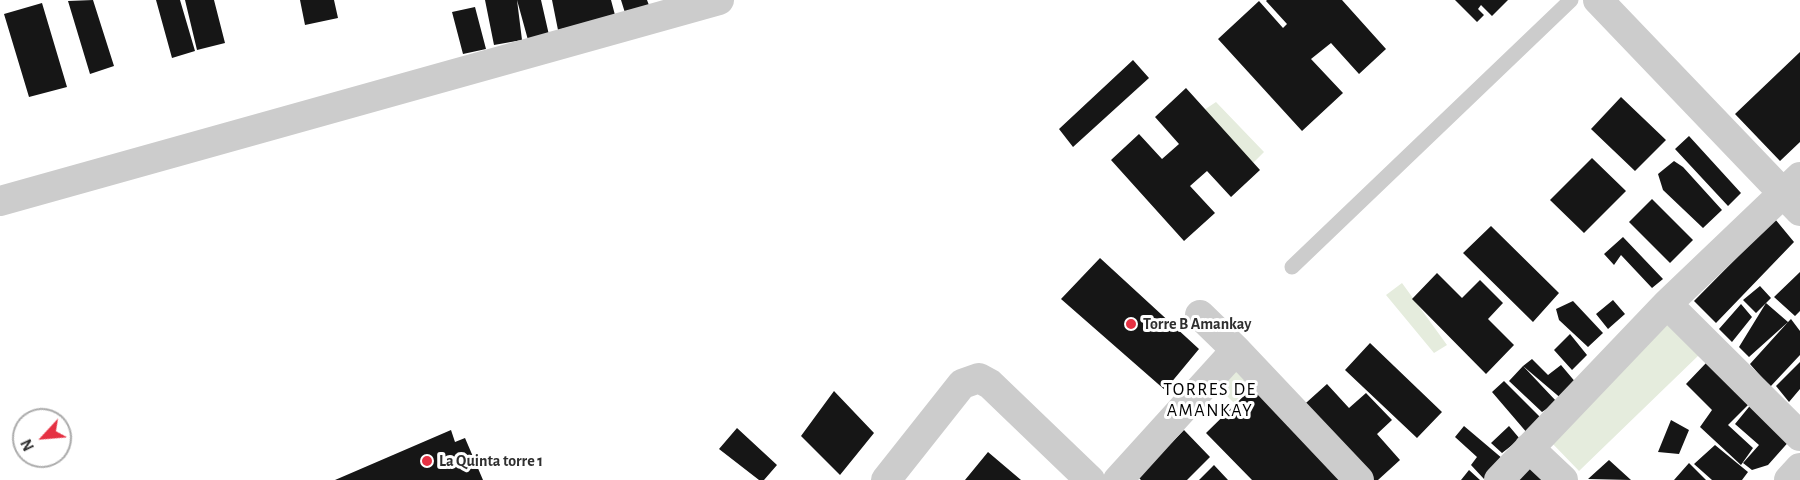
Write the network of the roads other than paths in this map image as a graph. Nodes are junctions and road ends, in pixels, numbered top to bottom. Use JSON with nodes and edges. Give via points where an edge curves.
{"nodes":[{"id":1,"x":719,"y":0,"type":"edge"},
{"id":2,"x":1571,"y":0,"type":"edge"},
{"id":3,"x":1598,"y":0,"type":"edge"},
{"id":4,"x":1794,"y":195,"type":"edge"},
{"id":5,"x":0,"y":201,"type":"edge"},
{"id":6,"x":1292,"y":267,"type":"dead end"},
{"id":7,"x":1667,"y":304,"type":"junction"},
{"id":8,"x":1200,"y":315,"type":"dead end"},
{"id":9,"x":1236,"y":350,"type":"junction"},
{"id":10,"x":1800,"y":436,"type":"edge"},
{"id":11,"x":1529,"y":448,"type":"junction"},
{"id":12,"x":1800,"y":468,"type":"edge"},
{"id":13,"x":886,"y":480,"type":"edge"},
{"id":14,"x":1090,"y":480,"type":"edge"},
{"id":15,"x":1118,"y":480,"type":"edge"},
{"id":16,"x":1359,"y":480,"type":"edge"},
{"id":17,"x":1499,"y":480,"type":"edge"},
{"id":18,"x":1563,"y":480,"type":"edge"},
{"id":19,"x":1788,"y":480,"type":"edge"}],
"edges":[{"from":1,"to":5,"type":"street"},
{"from":2,"to":6,"type":"lane"},
{"from":3,"to":4,"type":"street"},
{"from":4,"to":7,"type":"street"},
{"from":7,"to":10,"type":"street"},
{"from":7,"to":11,"type":"street"},
{"from":8,"to":9,"type":"street"},
{"from":9,"to":15,"type":"street"},
{"from":9,"to":16,"type":"street"},
{"from":11,"to":17,"type":"street"},
{"from":11,"to":18,"type":"street"},
{"from":12,"to":19,"type":"street"},
{"from":13,"to":14,"type":"street","via":[[962,384],[979,378],[990,384]]}]}
